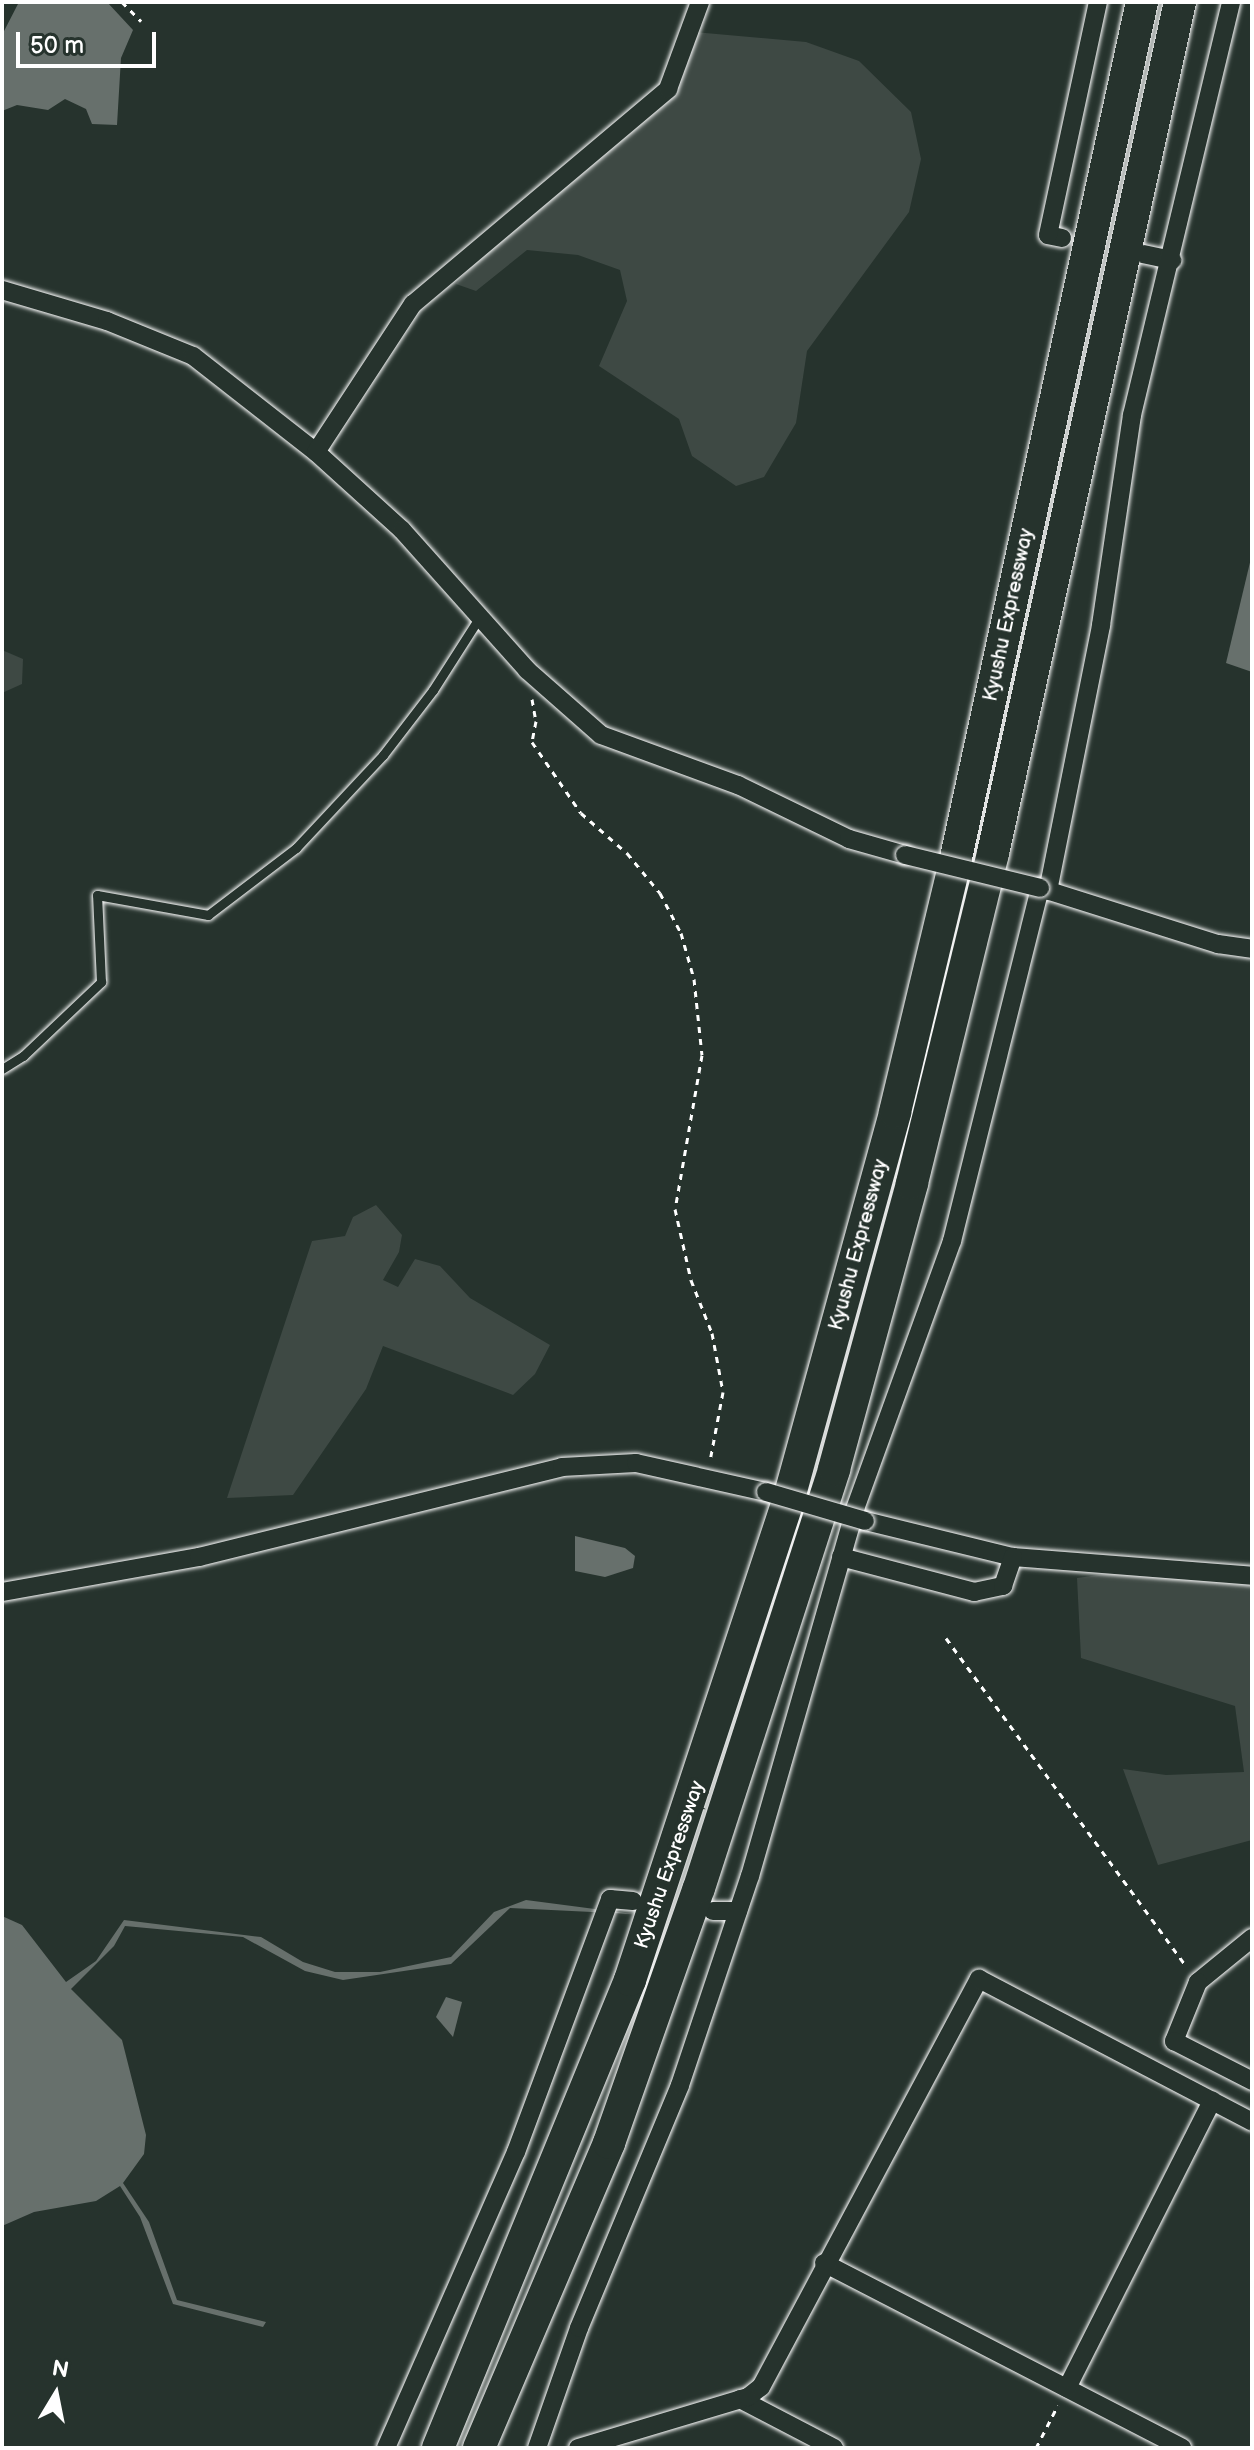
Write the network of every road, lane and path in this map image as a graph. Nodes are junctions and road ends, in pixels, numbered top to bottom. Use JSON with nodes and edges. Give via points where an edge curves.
{"nodes":[{"id":1,"x":122,"y":2,"type":"edge"},
{"id":2,"x":700,"y":2,"type":"edge"},
{"id":3,"x":1098,"y":2,"type":"edge"},
{"id":4,"x":1142,"y":2,"type":"edge"},
{"id":5,"x":1180,"y":2,"type":"edge"},
{"id":6,"x":1231,"y":2,"type":"edge"},
{"id":7,"x":141,"y":21,"type":"dead end"},
{"id":8,"x":1062,"y":238,"type":"dead end"},
{"id":9,"x":1143,"y":254,"type":"dead end"},
{"id":10,"x":1172,"y":260,"type":"junction"},
{"id":11,"x":2,"y":290,"type":"edge"},
{"id":12,"x":316,"y":452,"type":"junction"},
{"id":13,"x":479,"y":618,"type":"junction"},
{"id":14,"x":527,"y":670,"type":"junction"},
{"id":15,"x":1044,"y":889,"type":"junction"},
{"id":16,"x":1252,"y":949,"type":"edge"},
{"id":17,"x":2,"y":1069,"type":"edge"},
{"id":18,"x":707,"y":1476,"type":"junction"},
{"id":19,"x":841,"y":1557,"type":"junction"},
{"id":20,"x":1013,"y":1557,"type":"junction"},
{"id":21,"x":1252,"y":1576,"type":"edge"},
{"id":22,"x":2,"y":1592,"type":"edge"},
{"id":23,"x":946,"y":1638,"type":"dead end"},
{"id":24,"x":633,"y":1901,"type":"dead end"},
{"id":25,"x":713,"y":1911,"type":"dead end"},
{"id":26,"x":738,"y":1911,"type":"junction"},
{"id":27,"x":1252,"y":1938,"type":"edge"},
{"id":28,"x":1198,"y":1982,"type":"junction"},
{"id":29,"x":1252,"y":2081,"type":"edge"},
{"id":30,"x":1212,"y":2101,"type":"junction"},
{"id":31,"x":1252,"y":2122,"type":"edge"},
{"id":32,"x":824,"y":2263,"type":"junction"},
{"id":33,"x":1067,"y":2388,"type":"junction"},
{"id":34,"x":740,"y":2399,"type":"junction"},
{"id":35,"x":386,"y":2448,"type":"edge"},
{"id":36,"x":438,"y":2448,"type":"edge"},
{"id":37,"x":479,"y":2448,"type":"edge"},
{"id":38,"x":537,"y":2448,"type":"edge"},
{"id":39,"x":578,"y":2448,"type":"edge"},
{"id":40,"x":834,"y":2448,"type":"edge"},
{"id":41,"x":1036,"y":2448,"type":"edge"},
{"id":42,"x":1182,"y":2448,"type":"edge"}],
"edges":[{"from":1,"to":7,"type":"path"},
{"from":2,"to":12,"type":"street","via":[[668,89],[413,304]]},
{"from":3,"to":8,"type":"street","via":[[1048,235]]},
{"from":4,"to":36,"type":"highway","name":"Kyushu Expressway","via":[[954,867],[895,1112],[789,1498],[630,1980]]},
{"from":5,"to":37,"type":"highway","name":"Kyushu Expressway","via":[[993,853],[912,1183],[834,1469],[699,1888],[609,2143]]},
{"from":6,"to":10,"type":"street"},
{"from":9,"to":10,"type":"street"},
{"from":10,"to":15,"type":"street","via":[[1132,415],[1101,625]]},
{"from":11,"to":12,"type":"street","via":[[107,321],[193,356]]},
{"from":12,"to":13,"type":"street","via":[[402,530]]},
{"from":13,"to":14,"type":"street"},
{"from":13,"to":17,"type":"lane","via":[[383,755],[296,848],[208,915],[97,895],[101,982],[23,1056]]},
{"from":14,"to":15,"type":"street","bridge":true,"via":[[601,735],[738,785],[849,839]]},
{"from":14,"to":18,"type":"path","via":[[536,721],[532,742],[581,813],[627,853],[660,893],[681,933],[694,979],[702,1055],[675,1209],[691,1280],[712,1333],[723,1392]]},
{"from":15,"to":16,"type":"street","via":[[1218,944]]},
{"from":15,"to":19,"type":"street","via":[[952,1241]]},
{"from":18,"to":20,"type":"street","bridge":true},
{"from":18,"to":22,"type":"street","via":[[636,1463],[562,1467],[199,1557]]},
{"from":19,"to":20,"type":"street","via":[[974,1592],[1003,1586]]},
{"from":19,"to":26,"type":"street"},
{"from":20,"to":21,"type":"street"},
{"from":23,"to":28,"type":"path"},
{"from":24,"to":35,"type":"street","via":[[610,1899],[516,2152]]},
{"from":25,"to":26,"type":"street"},
{"from":26,"to":38,"type":"street","via":[[680,2085],[579,2328]]},
{"from":27,"to":28,"type":"street"},
{"from":28,"to":29,"type":"street","via":[[1174,2041]]},
{"from":30,"to":31,"type":"street"},
{"from":30,"to":32,"type":"street","via":[[979,1979]]},
{"from":30,"to":33,"type":"street"},
{"from":32,"to":33,"type":"street"},
{"from":32,"to":34,"type":"street","via":[[761,2387]]},
{"from":33,"to":41,"type":"path"},
{"from":33,"to":42,"type":"street"},
{"from":34,"to":39,"type":"street"},
{"from":34,"to":40,"type":"street"}]}
